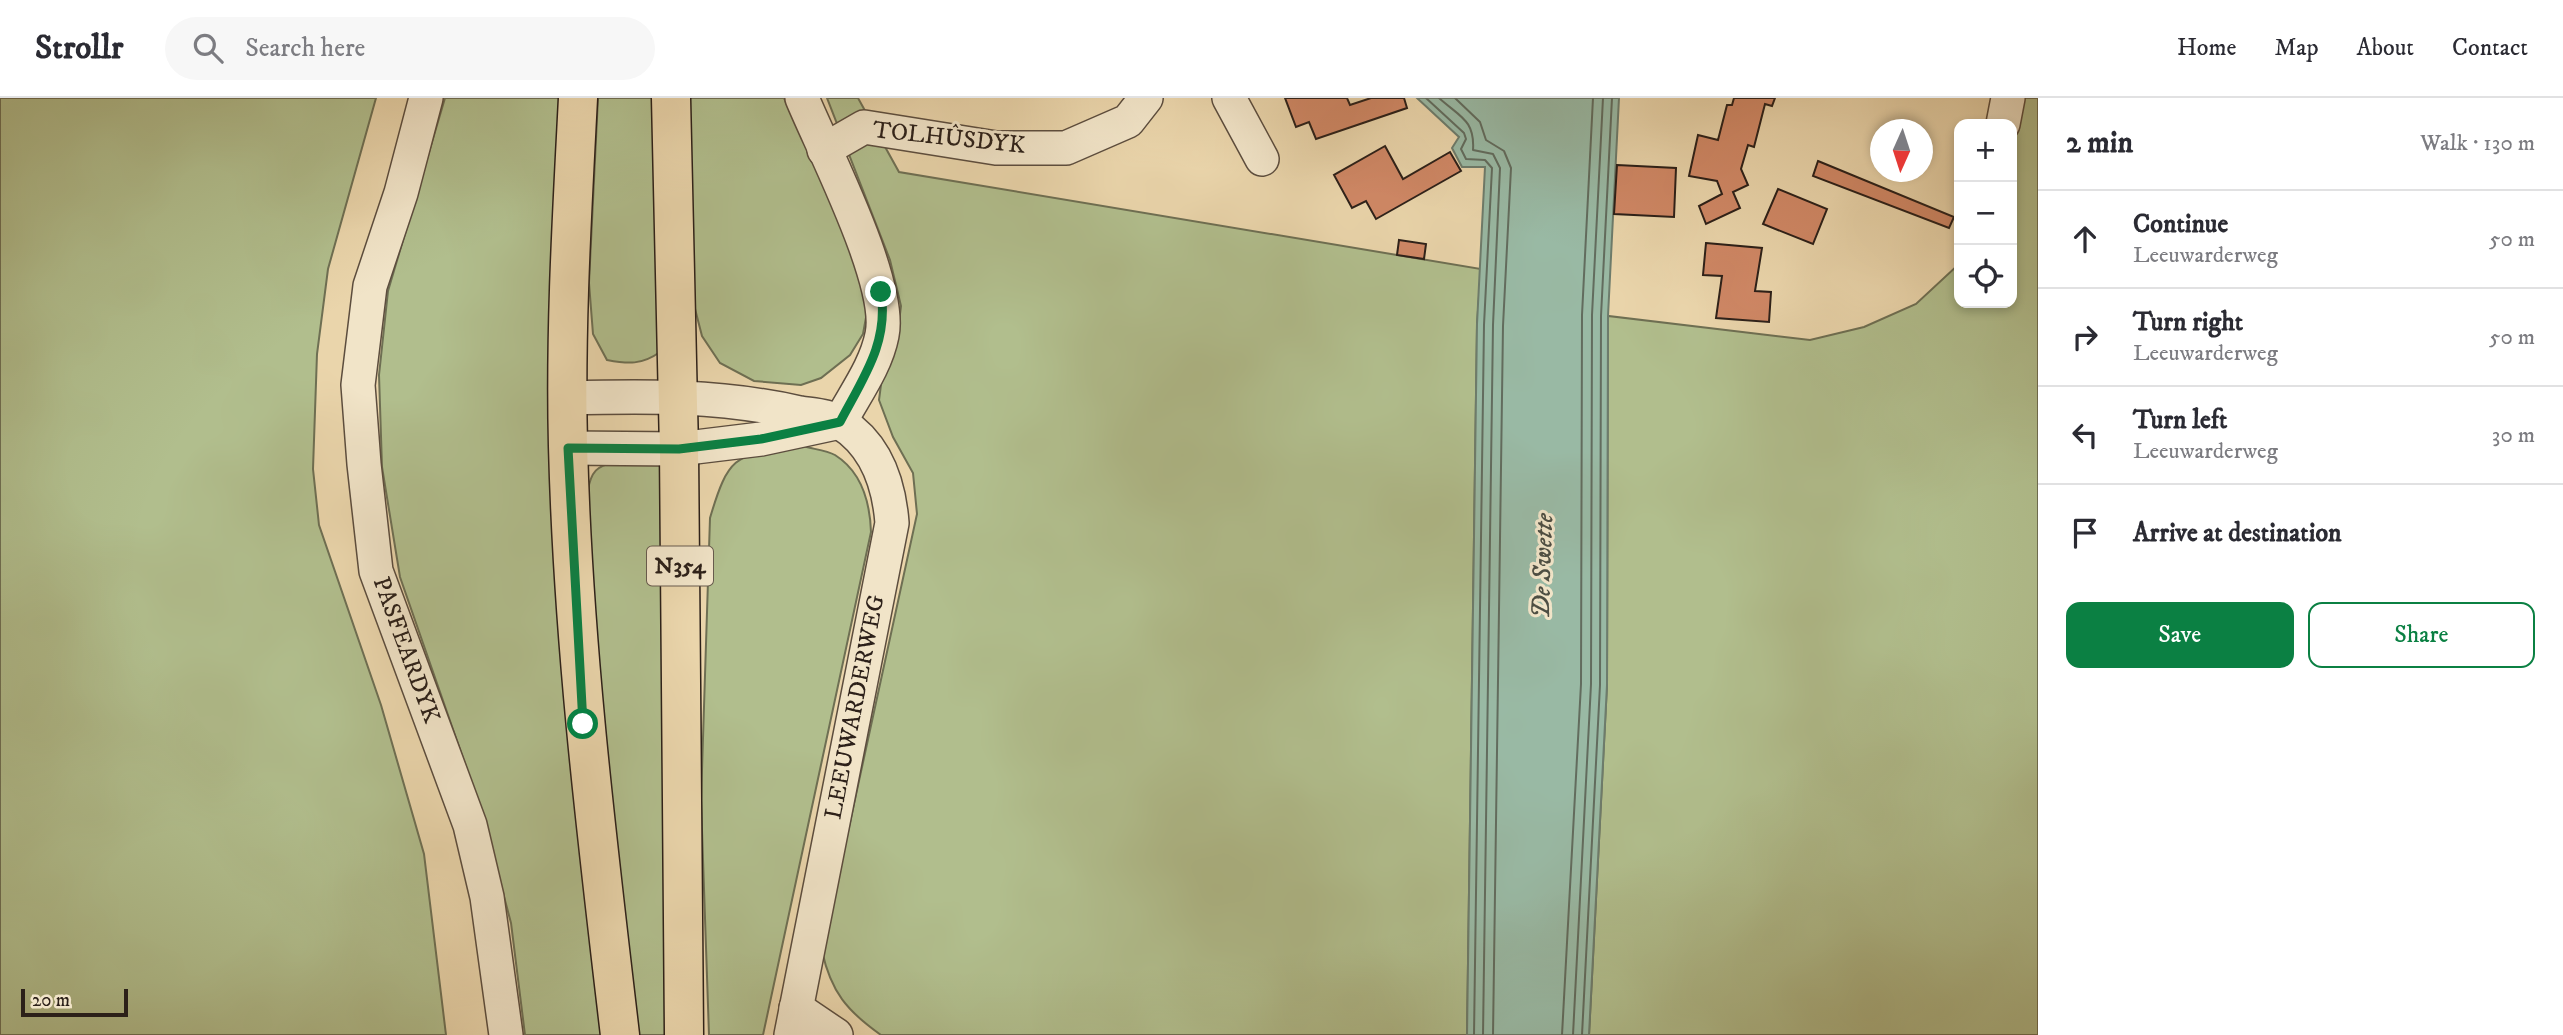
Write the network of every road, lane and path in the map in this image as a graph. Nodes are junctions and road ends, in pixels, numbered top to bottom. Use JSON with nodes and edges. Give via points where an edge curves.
{"nodes":[{"id":1,"x":426,"y":98,"type":"edge"},
{"id":2,"x":578,"y":98,"type":"edge"},
{"id":3,"x":671,"y":98,"type":"edge"},
{"id":4,"x":802,"y":98,"type":"edge"},
{"id":5,"x":1146,"y":98,"type":"edge"},
{"id":6,"x":1229,"y":98,"type":"edge"},
{"id":7,"x":2008,"y":98,"type":"edge"},
{"id":8,"x":2004,"y":119,"type":"edge"},
{"id":9,"x":824,"y":150,"type":"junction"},
{"id":10,"x":1262,"y":159,"type":"dead end"},
{"id":11,"x":678,"y":395,"type":"junction"},
{"id":12,"x":567,"y":398,"type":"junction"},
{"id":13,"x":840,"y":422,"type":"junction"},
{"id":14,"x":568,"y":448,"type":"junction"},
{"id":15,"x":679,"y":449,"type":"junction"},
{"id":16,"x":793,"y":1021,"type":"edge"},
{"id":17,"x":506,"y":1035,"type":"edge"},
{"id":18,"x":620,"y":1035,"type":"edge"},
{"id":19,"x":684,"y":1035,"type":"edge"},
{"id":20,"x":836,"y":1035,"type":"edge"}],
"edges":[{"from":1,"to":17,"type":"street","name":"PASFEARDYK","via":[[370,286],[358,385],[360,411],[376,571],[470,825],[487,897]]},
{"from":2,"to":12,"type":"main road"},
{"from":3,"to":11,"type":"main road","number":"N354"},
{"from":4,"to":9,"type":"street"},
{"from":5,"to":9,"type":"street","name":"TOLHÛSDYK","via":[[1128,121],[1066,148],[996,148],[864,127]]},
{"from":6,"to":10,"type":"street"},
{"from":7,"to":8,"type":"street"},
{"from":9,"to":13,"type":"street","via":[[875,272],[884,314],[877,353]]},
{"from":11,"to":12,"type":"street"},
{"from":11,"to":13,"type":"street","via":[[758,404]]},
{"from":11,"to":15,"type":"main road","number":"N354"},
{"from":12,"to":14,"type":"main road"},
{"from":13,"to":15,"type":"street","via":[[761,439]]},
{"from":13,"to":16,"type":"street","name":"LEEUWARDERWEG","via":[[873,454],[890,490],[892,523]]},
{"from":14,"to":15,"type":"street"},
{"from":14,"to":18,"type":"main road","via":[[583,724]]},
{"from":15,"to":19,"type":"main road","number":"N354"},
{"from":16,"to":20,"type":"street"}]}
